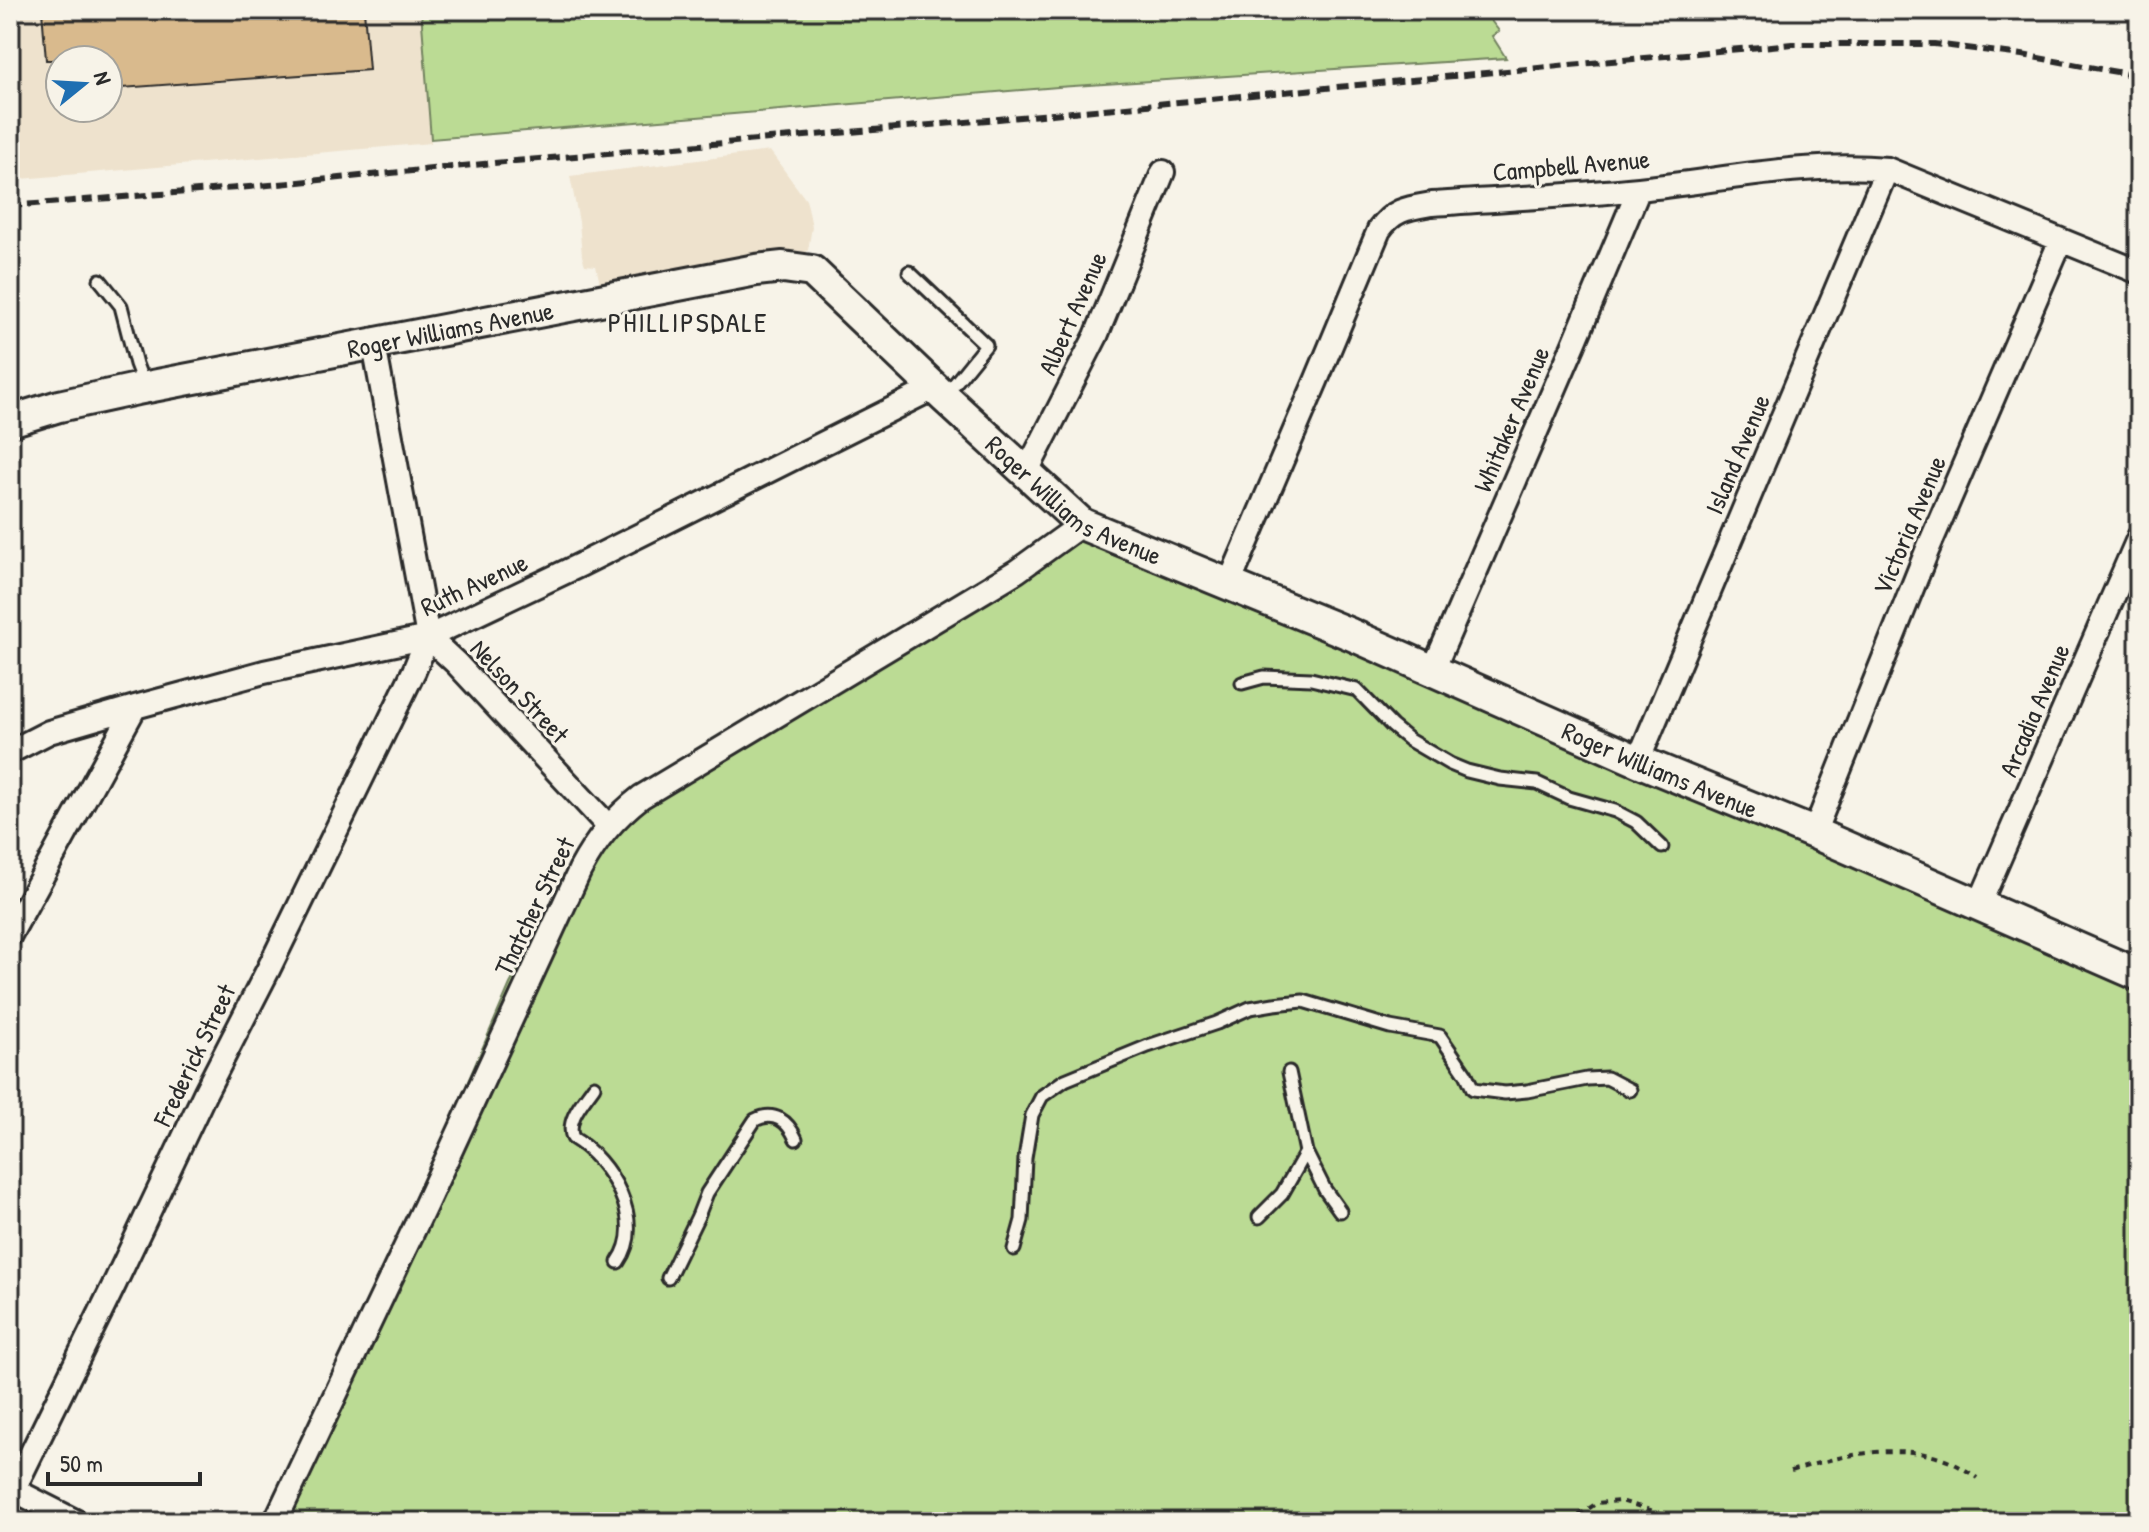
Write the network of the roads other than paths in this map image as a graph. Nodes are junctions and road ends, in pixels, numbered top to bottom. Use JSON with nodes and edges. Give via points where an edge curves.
{"nodes":[{"id":1,"x":1887,"y":169,"type":"junction"},
{"id":2,"x":1163,"y":172,"type":"dead end"},
{"id":3,"x":1639,"y":189,"type":"junction"},
{"id":4,"x":2061,"y":240,"type":"junction"},
{"id":5,"x":909,"y":272,"type":"dead end"},
{"id":6,"x":2139,"y":272,"type":"edge"},
{"id":7,"x":100,"y":280,"type":"dead end"},
{"id":8,"x":374,"y":345,"type":"junction"},
{"id":9,"x":145,"y":388,"type":"junction"},
{"id":10,"x":939,"y":392,"type":"junction"},
{"id":11,"x":10,"y":421,"type":"edge"},
{"id":12,"x":1026,"y":473,"type":"junction"},
{"id":13,"x":1082,"y":524,"type":"junction"},
{"id":14,"x":2139,"y":537,"type":"edge"},
{"id":15,"x":1229,"y":584,"type":"junction"},
{"id":16,"x":428,"y":637,"type":"junction"},
{"id":17,"x":1433,"y":670,"type":"junction"},
{"id":18,"x":1242,"y":683,"type":"dead end"},
{"id":19,"x":135,"y":707,"type":"junction"},
{"id":20,"x":10,"y":752,"type":"edge"},
{"id":21,"x":1638,"y":761,"type":"junction"},
{"id":22,"x":608,"y":826,"type":"junction"},
{"id":23,"x":1814,"y":833,"type":"junction"},
{"id":24,"x":1662,"y":847,"type":"dead end"},
{"id":25,"x":1979,"y":905,"type":"junction"},
{"id":26,"x":10,"y":935,"type":"edge"},
{"id":27,"x":2139,"y":975,"type":"edge"},
{"id":28,"x":1289,"y":1072,"type":"dead end"},
{"id":29,"x":594,"y":1086,"type":"dead end"},
{"id":30,"x":1630,"y":1090,"type":"dead end"},
{"id":31,"x":796,"y":1139,"type":"dead end"},
{"id":32,"x":1306,"y":1152,"type":"junction"},
{"id":33,"x":1340,"y":1211,"type":"dead end"},
{"id":34,"x":1259,"y":1217,"type":"dead end"},
{"id":35,"x":1014,"y":1249,"type":"dead end"},
{"id":36,"x":618,"y":1262,"type":"dead end"},
{"id":37,"x":668,"y":1278,"type":"dead end"},
{"id":38,"x":12,"y":1494,"type":"edge"},
{"id":39,"x":77,"y":1522,"type":"edge"},
{"id":40,"x":275,"y":1522,"type":"edge"}],
"edges":[{"from":1,"to":3,"type":"street","name":"Campbell Avenue","via":[[1762,172]]},
{"from":1,"to":4,"type":"street","name":"Campbell Avenue"},
{"from":1,"to":21,"type":"street","name":"Island Avenue"},
{"from":2,"to":12,"type":"street","name":"Albert Avenue","via":[[1096,336]]},
{"from":3,"to":15,"type":"street","name":"Campbell Avenue","via":[[1432,204],[1403,209],[1388,218]]},
{"from":3,"to":17,"type":"street","name":"Whitaker Avenue"},
{"from":4,"to":6,"type":"street","name":"Campbell Avenue"},
{"from":4,"to":23,"type":"street","name":"Victoria Avenue","via":[[1927,551]]},
{"from":5,"to":10,"type":"lane","via":[[986,345]]},
{"from":7,"to":9,"type":"lane","via":[[121,306]]},
{"from":8,"to":9,"type":"main road","name":"Roger Williams Avenue"},
{"from":8,"to":10,"type":"main road","name":"Roger Williams Avenue","via":[[756,270],[798,267],[823,279]]},
{"from":8,"to":16,"type":"street"},
{"from":9,"to":11,"type":"main road","name":"Roger Williams Avenue"},
{"from":10,"to":12,"type":"main road","name":"Roger Williams Avenue"},
{"from":10,"to":16,"type":"street","name":"Ruth Avenue"},
{"from":12,"to":13,"type":"main road","name":"Roger Williams Avenue"},
{"from":13,"to":15,"type":"main road","name":"Roger Williams Avenue"},
{"from":13,"to":22,"type":"street","name":"Thatcher Street","via":[[1017,571],[641,797]]},
{"from":14,"to":25,"type":"street","name":"Arcadia Avenue"},
{"from":15,"to":17,"type":"main road","name":"Roger Williams Avenue"},
{"from":16,"to":19,"type":"street","name":"Ruth Avenue","via":[[264,672]]},
{"from":16,"to":22,"type":"street","name":"Nelson Street"},
{"from":16,"to":38,"type":"street","name":"Frederick Street"},
{"from":17,"to":21,"type":"main road","name":"Roger Williams Avenue"},
{"from":18,"to":24,"type":"lane","via":[[1264,677],[1311,679],[1357,690],[1409,740],[1450,764],[1537,783],[1615,811],[1636,822]]},
{"from":19,"to":20,"type":"street","name":"Ruth Avenue","via":[[49,732]]},
{"from":19,"to":26,"type":"street"},
{"from":21,"to":23,"type":"main road","name":"Roger Williams Avenue"},
{"from":22,"to":40,"type":"street","name":"Thatcher Street","via":[[580,870]]},
{"from":23,"to":25,"type":"main road","name":"Roger Williams Avenue"},
{"from":25,"to":27,"type":"main road","name":"Roger Williams Avenue"},
{"from":28,"to":32,"type":"lane"},
{"from":29,"to":36,"type":"lane","via":[[570,1133],[601,1161],[619,1190],[627,1242]]},
{"from":30,"to":35,"type":"lane","via":[[1607,1078],[1505,1093],[1473,1089],[1440,1036],[1303,1001],[1250,1008],[1065,1080],[1042,1096],[1032,1115],[1022,1220]]},
{"from":31,"to":37,"type":"lane","via":[[775,1116],[755,1120],[707,1193]]},
{"from":32,"to":33,"type":"lane"},
{"from":32,"to":34,"type":"lane","via":[[1282,1194]]},
{"from":38,"to":39,"type":"street"}]}
